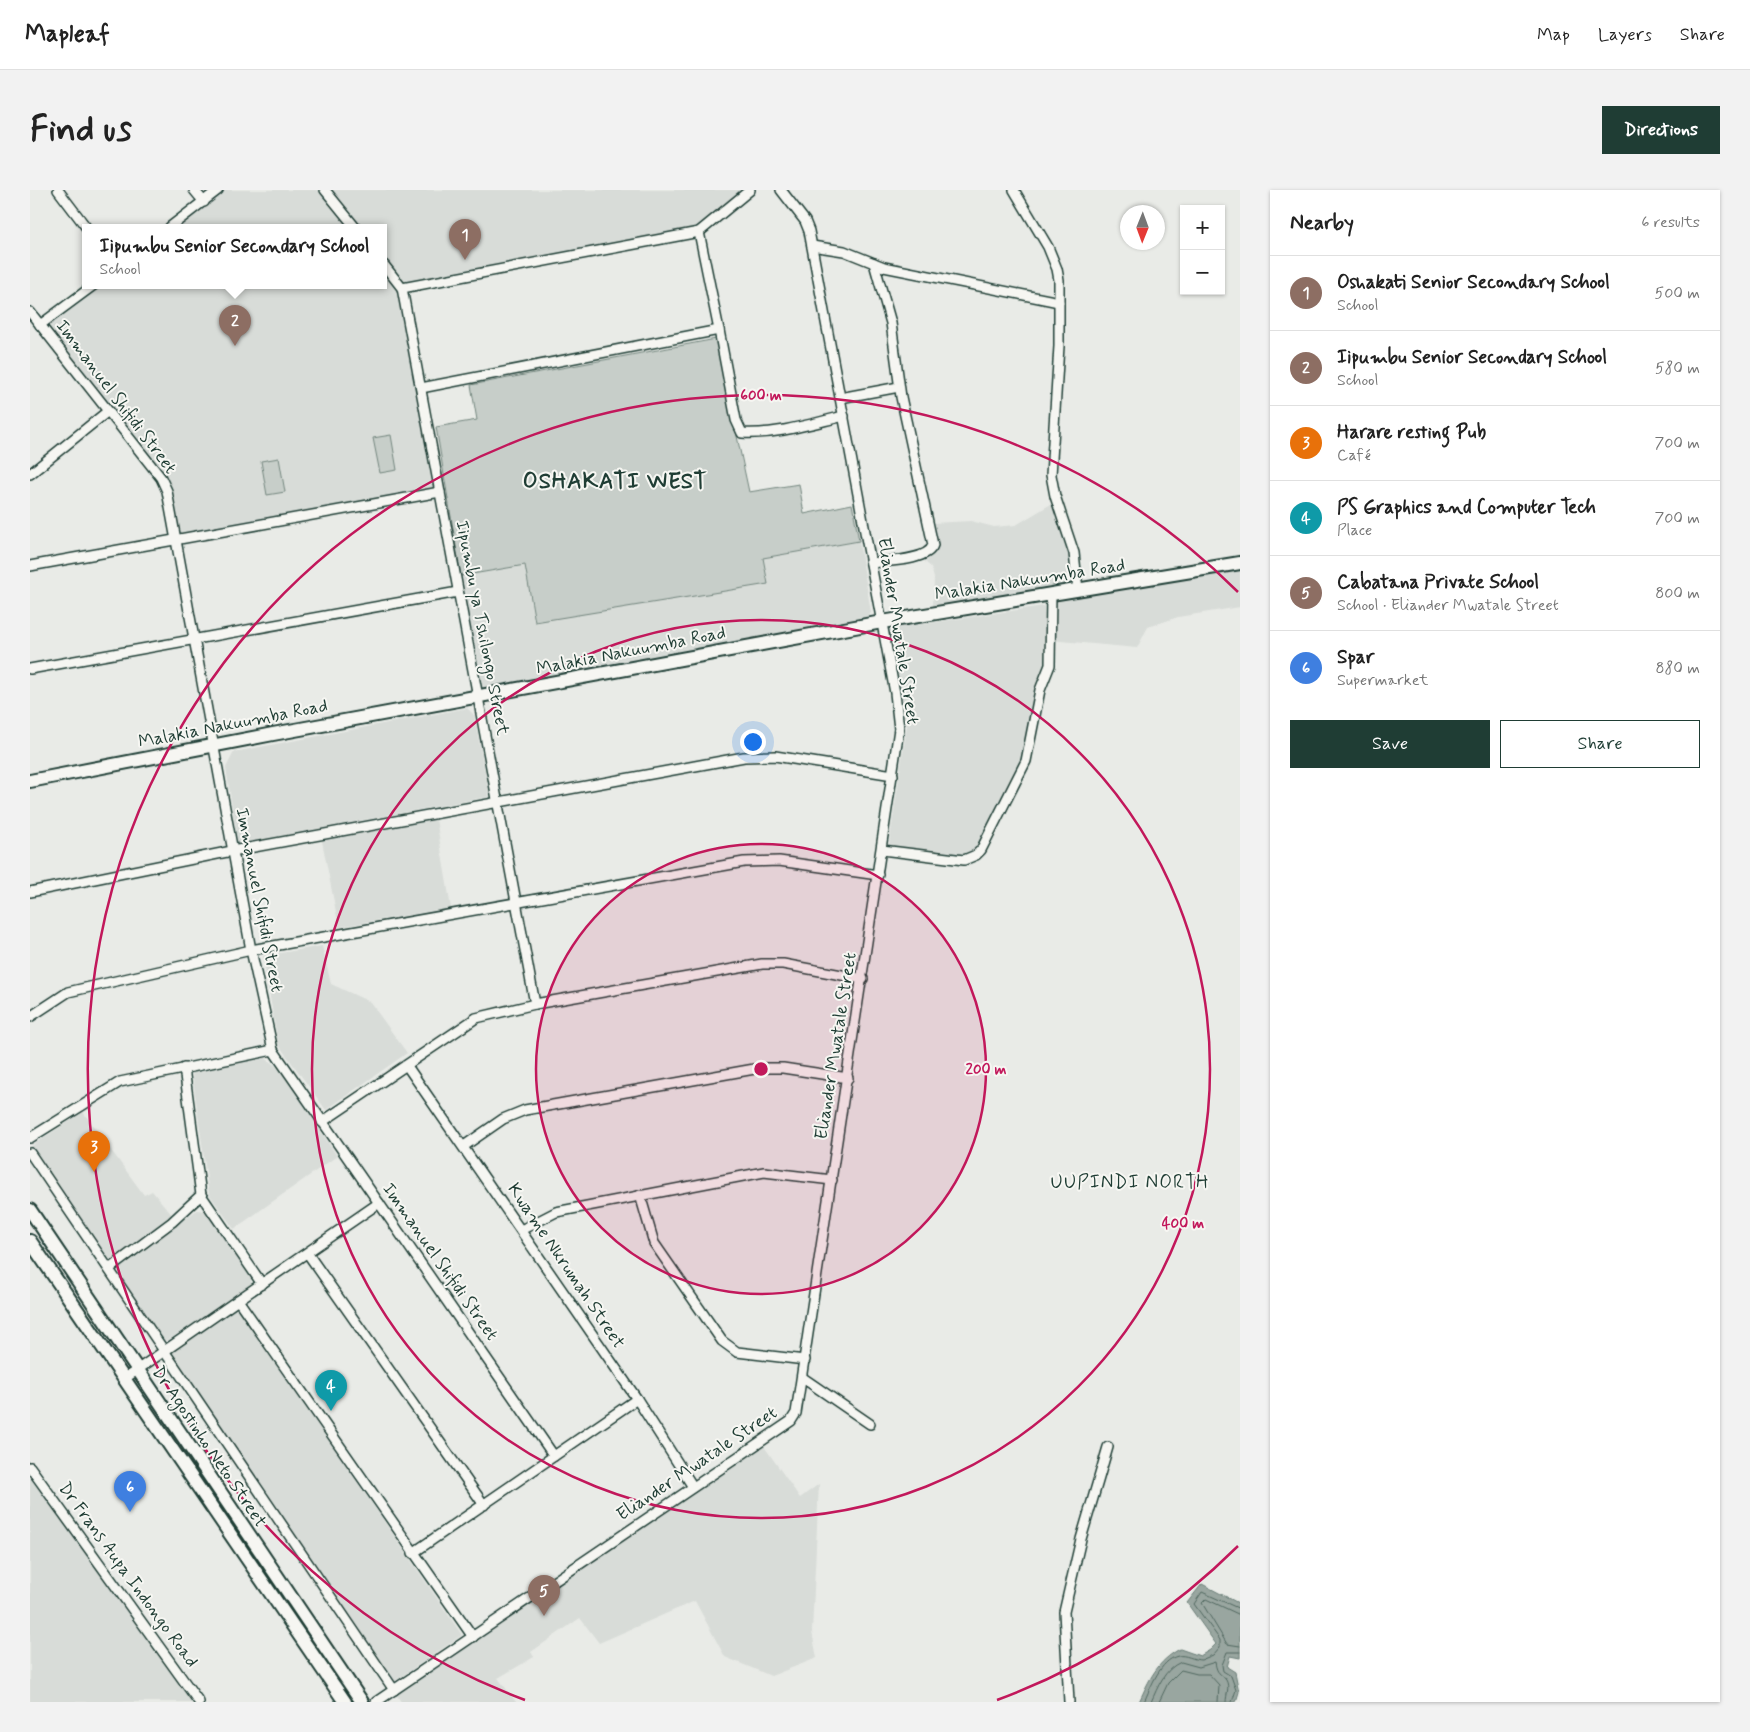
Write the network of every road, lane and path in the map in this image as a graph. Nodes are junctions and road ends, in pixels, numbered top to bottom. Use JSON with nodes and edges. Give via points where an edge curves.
{"nodes":[{"id":1,"x":58,"y":190,"type":"edge"},
{"id":2,"x":194,"y":190,"type":"edge"},
{"id":3,"x":218,"y":190,"type":"edge"},
{"id":4,"x":326,"y":190,"type":"edge"},
{"id":5,"x":750,"y":190,"type":"edge"},
{"id":6,"x":781,"y":190,"type":"edge"},
{"id":7,"x":1014,"y":190,"type":"edge"},
{"id":8,"x":204,"y":202,"type":"junction"},
{"id":9,"x":84,"y":224,"type":"edge"},
{"id":10,"x":174,"y":224,"type":"edge"},
{"id":11,"x":352,"y":224,"type":"edge"},
{"id":12,"x":699,"y":232,"type":"junction"},
{"id":13,"x":812,"y":246,"type":"junction"},
{"id":14,"x":874,"y":263,"type":"junction"},
{"id":15,"x":387,"y":269,"type":"edge"},
{"id":16,"x":402,"y":288,"type":"junction"},
{"id":17,"x":89,"y":289,"type":"edge"},
{"id":18,"x":1059,"y":302,"type":"junction"},
{"id":19,"x":30,"y":312,"type":"edge"},
{"id":20,"x":40,"y":325,"type":"junction"},
{"id":21,"x":719,"y":330,"type":"junction"},
{"id":22,"x":899,"y":387,"type":"junction"},
{"id":23,"x":421,"y":388,"type":"junction"},
{"id":24,"x":840,"y":398,"type":"junction"},
{"id":25,"x":108,"y":412,"type":"junction"},
{"id":26,"x":844,"y":416,"type":"junction"},
{"id":27,"x":30,"y":474,"type":"edge"},
{"id":28,"x":440,"y":492,"type":"junction"},
{"id":29,"x":176,"y":541,"type":"junction"},
{"id":30,"x":871,"y":563,"type":"junction"},
{"id":31,"x":1240,"y":563,"type":"edge"},
{"id":32,"x":30,"y":566,"type":"edge"},
{"id":33,"x":1078,"y":590,"type":"junction"},
{"id":34,"x":458,"y":592,"type":"junction"},
{"id":35,"x":1051,"y":594,"type":"junction"},
{"id":36,"x":882,"y":622,"type":"junction"},
{"id":37,"x":194,"y":639,"type":"junction"},
{"id":38,"x":30,"y":669,"type":"edge"},
{"id":39,"x":478,"y":697,"type":"junction"},
{"id":40,"x":214,"y":746,"type":"junction"},
{"id":41,"x":893,"y":775,"type":"junction"},
{"id":42,"x":30,"y":781,"type":"edge"},
{"id":43,"x":498,"y":802,"type":"junction"},
{"id":44,"x":882,"y":850,"type":"junction"},
{"id":45,"x":232,"y":851,"type":"junction"},
{"id":46,"x":878,"y":875,"type":"junction"},
{"id":47,"x":30,"y":892,"type":"edge"},
{"id":48,"x":518,"y":903,"type":"junction"},
{"id":49,"x":251,"y":950,"type":"junction"},
{"id":50,"x":863,"y":979,"type":"junction"},
{"id":51,"x":535,"y":1004,"type":"junction"},
{"id":52,"x":30,"y":1016,"type":"edge"},
{"id":53,"x":273,"y":1050,"type":"junction"},
{"id":54,"x":407,"y":1066,"type":"junction"},
{"id":55,"x":184,"y":1068,"type":"junction"},
{"id":56,"x":848,"y":1078,"type":"junction"},
{"id":57,"x":322,"y":1122,"type":"junction"},
{"id":58,"x":30,"y":1138,"type":"edge"},
{"id":59,"x":464,"y":1146,"type":"junction"},
{"id":60,"x":30,"y":1153,"type":"edge"},
{"id":61,"x":832,"y":1180,"type":"junction"},
{"id":62,"x":201,"y":1195,"type":"junction"},
{"id":63,"x":640,"y":1195,"type":"junction"},
{"id":64,"x":379,"y":1203,"type":"junction"},
{"id":65,"x":30,"y":1210,"type":"edge"},
{"id":66,"x":522,"y":1230,"type":"junction"},
{"id":67,"x":30,"y":1242,"type":"edge"},
{"id":68,"x":308,"y":1254,"type":"junction"},
{"id":69,"x":109,"y":1269,"type":"junction"},
{"id":70,"x":262,"y":1284,"type":"junction"},
{"id":71,"x":238,"y":1300,"type":"junction"},
{"id":72,"x":165,"y":1350,"type":"junction"},
{"id":73,"x":805,"y":1360,"type":"junction"},
{"id":74,"x":136,"y":1371,"type":"junction"},
{"id":75,"x":803,"y":1378,"type":"junction"},
{"id":76,"x":124,"y":1379,"type":"junction"},
{"id":77,"x":638,"y":1399,"type":"junction"},
{"id":78,"x":870,"y":1424,"type":"dead end"},
{"id":79,"x":1108,"y":1447,"type":"dead end"},
{"id":80,"x":554,"y":1456,"type":"junction"},
{"id":81,"x":30,"y":1467,"type":"edge"},
{"id":82,"x":693,"y":1487,"type":"junction"},
{"id":83,"x":484,"y":1505,"type":"junction"},
{"id":84,"x":413,"y":1553,"type":"junction"},
{"id":85,"x":473,"y":1637,"type":"junction"},
{"id":86,"x":394,"y":1690,"type":"junction"},
{"id":87,"x":199,"y":1702,"type":"edge"},
{"id":88,"x":344,"y":1702,"type":"edge"},
{"id":89,"x":362,"y":1702,"type":"edge"},
{"id":90,"x":376,"y":1702,"type":"edge"},
{"id":91,"x":1069,"y":1702,"type":"edge"}],
"edges":[{"from":1,"to":9,"type":"street"},
{"from":2,"to":8,"type":"street"},
{"from":3,"to":8,"type":"street"},
{"from":4,"to":11,"type":"street"},
{"from":5,"to":12,"type":"street"},
{"from":6,"to":13,"type":"street","name":"Eliander Mwatale Street","via":[[808,226]]},
{"from":7,"to":18,"type":"street","via":[[1048,247],[1057,269]]},
{"from":8,"to":10,"type":"street"},
{"from":12,"to":16,"type":"street"},
{"from":12,"to":21,"type":"street"},
{"from":13,"to":14,"type":"street","via":[[844,251]]},
{"from":13,"to":24,"type":"street","name":"Eliander Mwatale Street"},
{"from":14,"to":18,"type":"street"},
{"from":14,"to":22,"type":"street","via":[[891,323]]},
{"from":15,"to":16,"type":"street","name":"Iipumbu ya Tshilongo Street"},
{"from":16,"to":23,"type":"street","name":"Iipumbu ya Tshilongo Street"},
{"from":17,"to":20,"type":"street"},
{"from":18,"to":33,"type":"street","via":[[1051,475],[1074,553]]},
{"from":19,"to":20,"type":"street","name":"Immanuel Shifidi Street"},
{"from":20,"to":25,"type":"street","name":"Immanuel Shifidi Street"},
{"from":21,"to":23,"type":"street"},
{"from":21,"to":26,"type":"street","via":[[736,420],[742,433],[778,431]]},
{"from":22,"to":24,"type":"street"},
{"from":22,"to":30,"type":"street","via":[[932,545],[926,554],[916,557]]},
{"from":23,"to":28,"type":"street","name":"Iipumbu ya Tshilongo Street"},
{"from":24,"to":26,"type":"street","name":"Eliander Mwatale Street"},
{"from":25,"to":27,"type":"street"},
{"from":25,"to":29,"type":"street","name":"Immanuel Shifidi Street","via":[[165,485]]},
{"from":26,"to":30,"type":"street","name":"Eliander Mwatale Street"},
{"from":28,"to":29,"type":"street"},
{"from":28,"to":34,"type":"street","name":"Iipumbu ya Tshilongo Street"},
{"from":29,"to":32,"type":"street"},
{"from":29,"to":37,"type":"street","name":"Immanuel Shifidi Street"},
{"from":30,"to":36,"type":"street","name":"Eliander Mwatale Street"},
{"from":31,"to":33,"type":"main road","name":"Malakia Nakuumba Road"},
{"from":33,"to":35,"type":"main road","name":"Malakia Nakuumba Road"},
{"from":34,"to":37,"type":"street"},
{"from":34,"to":39,"type":"street","name":"Iipumbu ya Tshilongo Street"},
{"from":35,"to":36,"type":"main road","name":"Malakia Nakuumba Road"},
{"from":35,"to":44,"type":"street","via":[[1050,665],[1040,690],[1026,762],[981,850],[964,860]]},
{"from":36,"to":39,"type":"main road","name":"Malakia Nakuumba Road"},
{"from":36,"to":41,"type":"street","name":"Eliander Mwatale Street","via":[[899,722]]},
{"from":37,"to":38,"type":"street"},
{"from":37,"to":40,"type":"street","name":"Immanuel Shifidi Street"},
{"from":39,"to":40,"type":"main road","name":"Malakia Nakuumba Road"},
{"from":39,"to":43,"type":"street","name":"Iipumbu ya Tshilongo Street"},
{"from":40,"to":42,"type":"main road","name":"Malakia Nakuumba Road"},
{"from":40,"to":45,"type":"street","name":"Immanuel Shifidi Street"},
{"from":41,"to":43,"type":"street","via":[[761,755]]},
{"from":41,"to":44,"type":"street","name":"Eliander Mwatale Street"},
{"from":43,"to":45,"type":"street"},
{"from":43,"to":48,"type":"street","name":"Iipumbu ya Tshilongo Street"},
{"from":44,"to":46,"type":"street","name":"Eliander Mwatale Street"},
{"from":45,"to":47,"type":"street"},
{"from":45,"to":49,"type":"street","name":"Immanuel Shifidi Street"},
{"from":46,"to":48,"type":"street","via":[[760,860]]},
{"from":46,"to":50,"type":"street","name":"Eliander Mwatale Street"},
{"from":48,"to":49,"type":"street"},
{"from":48,"to":51,"type":"street","name":"Iipumbu ya Tshilongo Street"},
{"from":49,"to":52,"type":"street","via":[[68,992]]},
{"from":49,"to":53,"type":"street","name":"Immanuel Shifidi Street"},
{"from":50,"to":51,"type":"street","via":[[783,964],[762,964]]},
{"from":50,"to":56,"type":"street","name":"Eliander Mwatale Street"},
{"from":51,"to":54,"type":"street","via":[[476,1018]]},
{"from":53,"to":55,"type":"street"},
{"from":53,"to":57,"type":"street","name":"Immanuel Shifidi Street"},
{"from":54,"to":57,"type":"street"},
{"from":54,"to":59,"type":"street","name":"Kwame Nkrumah Street"},
{"from":55,"to":58,"type":"street","via":[[112,1086]]},
{"from":55,"to":62,"type":"street"},
{"from":56,"to":59,"type":"street","via":[[783,1068],[760,1068],[525,1110],[503,1119]]},
{"from":56,"to":61,"type":"street","name":"Eliander Mwatale Street"},
{"from":57,"to":64,"type":"street","name":"Immanuel Shifidi Street"},
{"from":59,"to":66,"type":"street","name":"Kwame Nkrumah Street"},
{"from":60,"to":69,"type":"street"},
{"from":61,"to":63,"type":"street","via":[[764,1172]]},
{"from":61,"to":73,"type":"street","name":"Eliander Mwatale Street"},
{"from":62,"to":69,"type":"street","via":[[172,1222]]},
{"from":62,"to":70,"type":"street"},
{"from":63,"to":66,"type":"street","via":[[556,1212]]},
{"from":63,"to":73,"type":"street","via":[[654,1243],[725,1344],[737,1352]]},
{"from":64,"to":68,"type":"street"},
{"from":64,"to":80,"type":"street","name":"Immanuel Shifidi Street"},
{"from":65,"to":74,"type":"main road","name":"Dr Agostinho Neto Street"},
{"from":66,"to":77,"type":"street","name":"Kwame Nkrumah Street"},
{"from":67,"to":76,"type":"main road","name":"Dr Agostinho Neto Street"},
{"from":68,"to":70,"type":"street"},
{"from":68,"to":83,"type":"street"},
{"from":69,"to":72,"type":"street"},
{"from":70,"to":71,"type":"street"},
{"from":71,"to":72,"type":"street"},
{"from":71,"to":84,"type":"street"},
{"from":72,"to":74,"type":"street"},
{"from":72,"to":86,"type":"street"},
{"from":73,"to":75,"type":"street","name":"Eliander Mwatale Street"},
{"from":74,"to":76,"type":"street"},
{"from":74,"to":89,"type":"main road","name":"Dr Agostinho Neto Street"},
{"from":75,"to":78,"type":"street"},
{"from":75,"to":82,"type":"street","name":"Eliander Mwatale Street","via":[[796,1413],[791,1421]]},
{"from":76,"to":88,"type":"main road","name":"Dr Agostinho Neto Street"},
{"from":77,"to":80,"type":"street"},
{"from":77,"to":82,"type":"street","name":"Kwame Nkrumah Street"},
{"from":79,"to":91,"type":"street","via":[[1064,1612]]},
{"from":80,"to":83,"type":"street"},
{"from":81,"to":87,"type":"street","name":"Dr Frans Aupa Indongo Road"},
{"from":82,"to":85,"type":"street","name":"Eliander Mwatale Street"},
{"from":83,"to":84,"type":"street"},
{"from":84,"to":85,"type":"street"},
{"from":85,"to":86,"type":"street","name":"Eliander Mwatale Street"},
{"from":86,"to":90,"type":"street","name":"Eliander Mwatale Street"}]}
